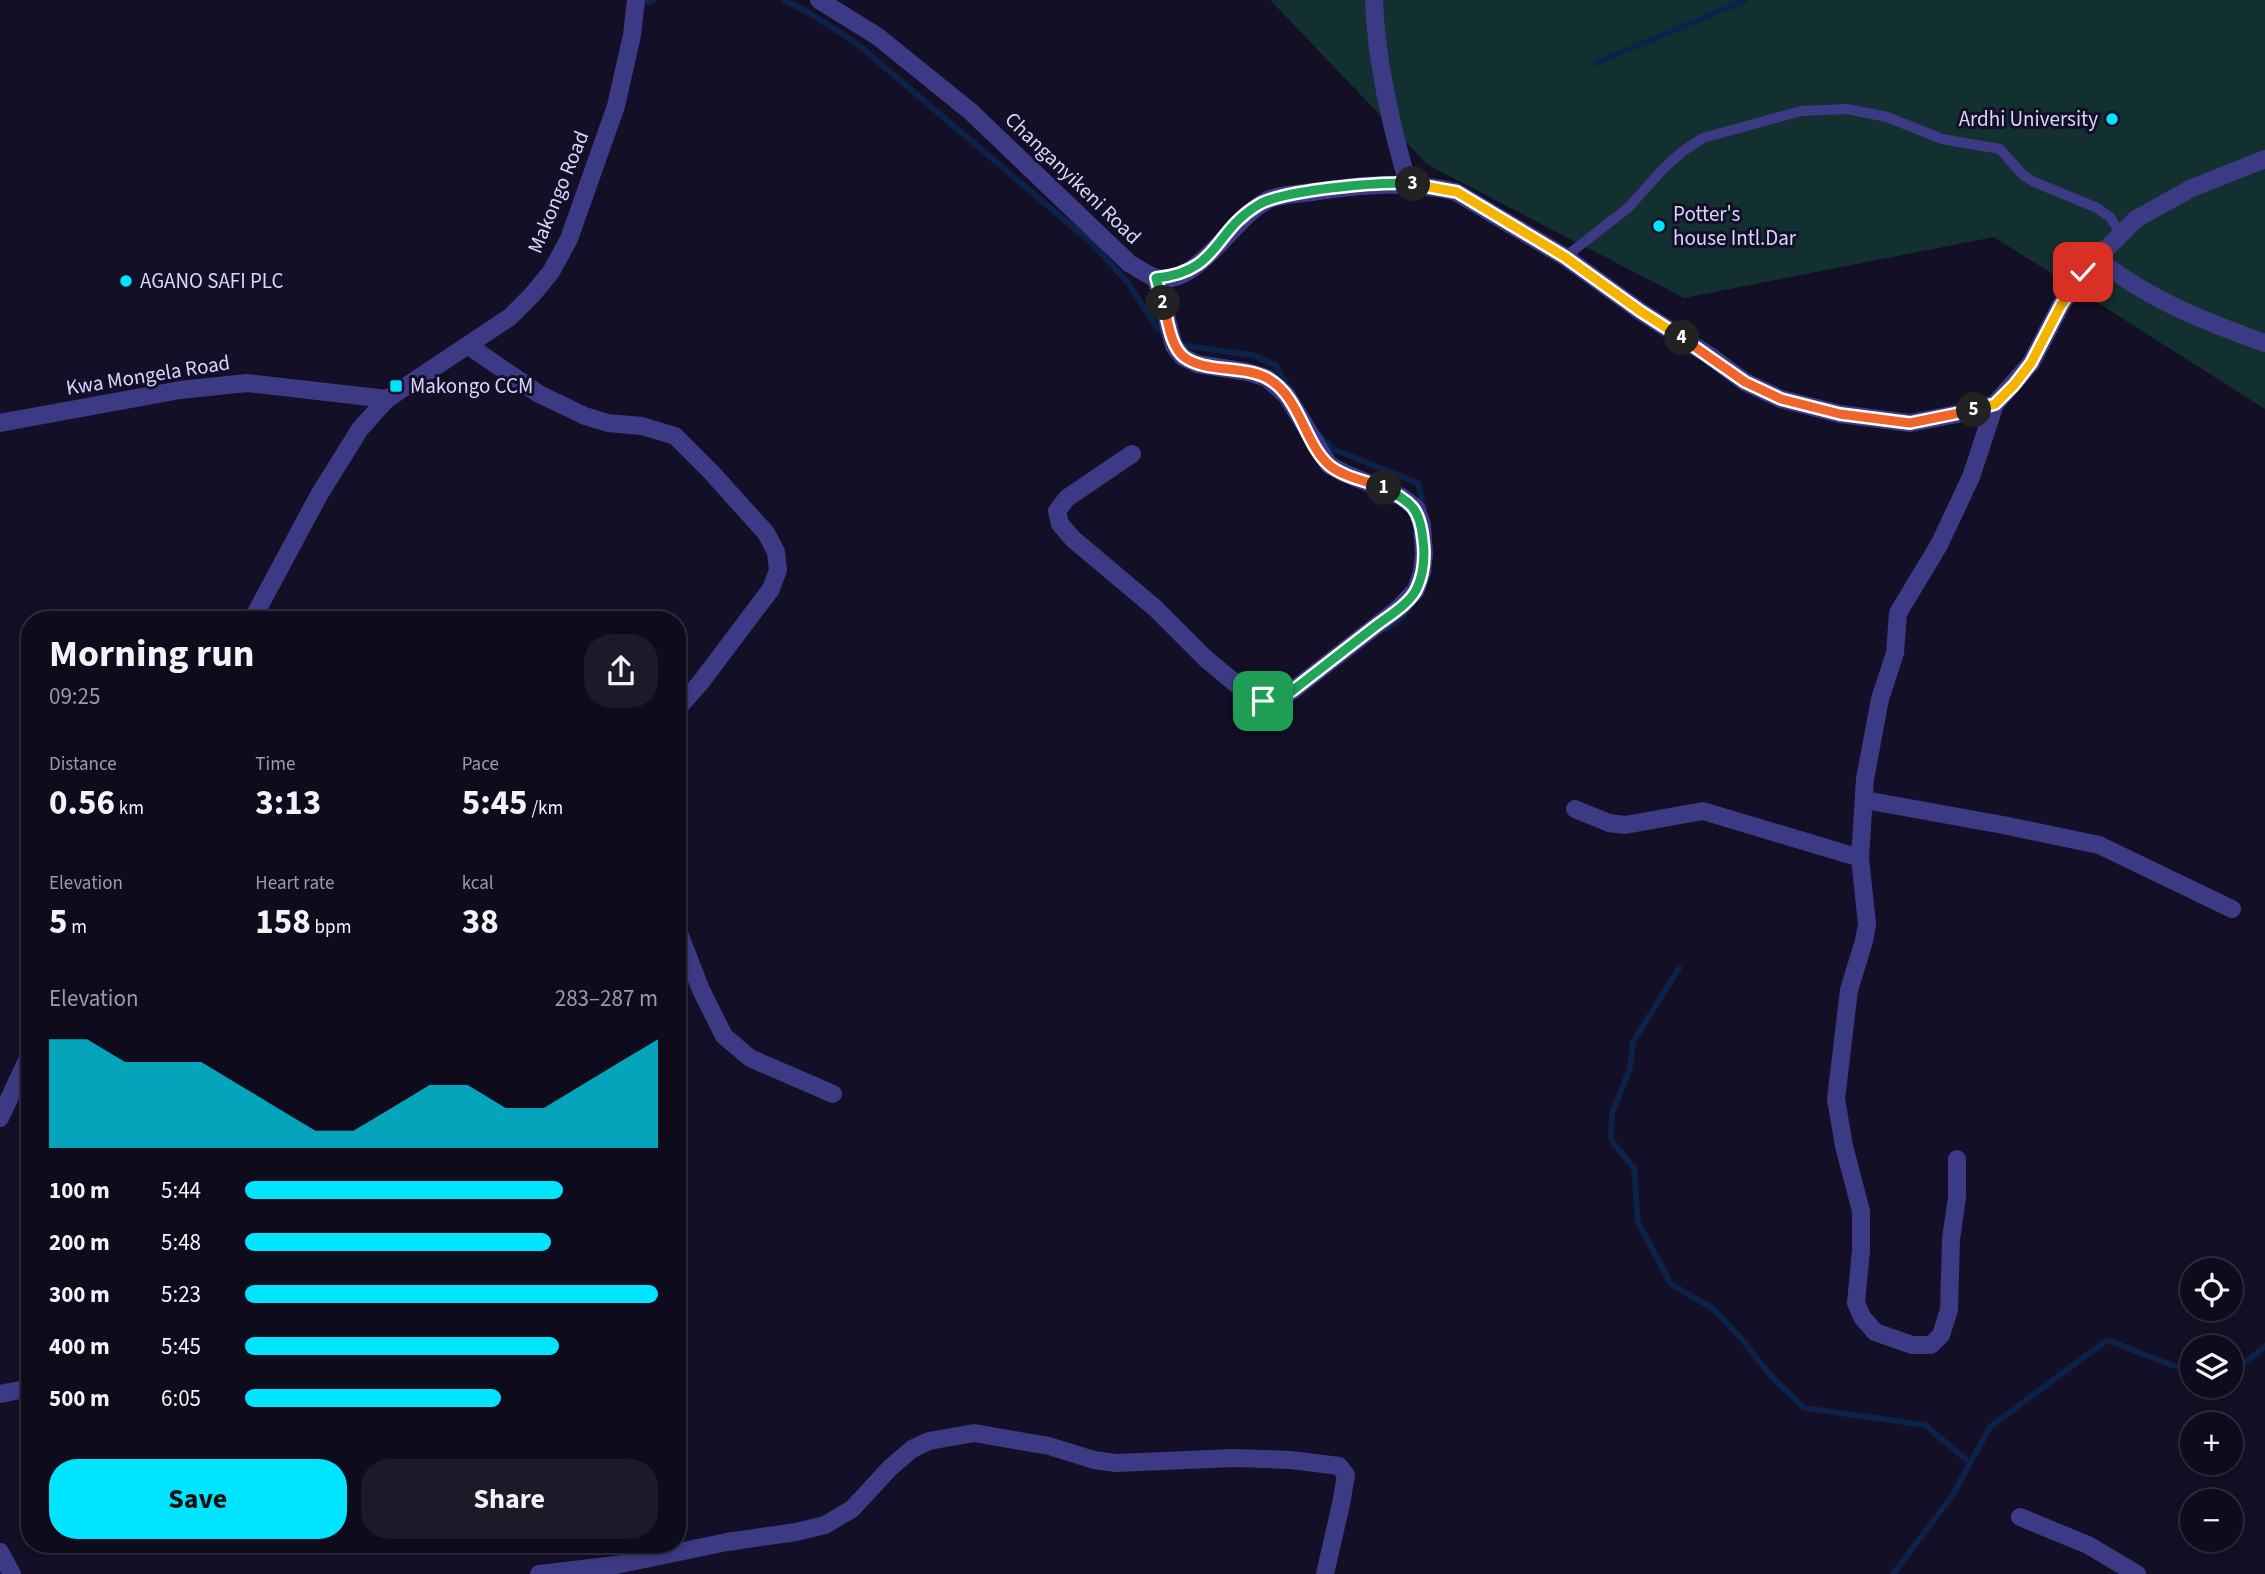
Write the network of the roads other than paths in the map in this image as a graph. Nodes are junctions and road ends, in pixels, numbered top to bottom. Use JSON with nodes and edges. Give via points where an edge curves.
{"nodes":[{"id":1,"x":636,"y":0,"type":"edge"},
{"id":2,"x":819,"y":0,"type":"edge"},
{"id":3,"x":1374,"y":0,"type":"edge"},
{"id":4,"x":2265,"y":159,"type":"edge"},
{"id":5,"x":1408,"y":184,"type":"junction"},
{"id":6,"x":2121,"y":234,"type":"junction"},
{"id":7,"x":1565,"y":257,"type":"junction"},
{"id":8,"x":2097,"y":259,"type":"junction"},
{"id":9,"x":1156,"y":278,"type":"junction"},
{"id":10,"x":2265,"y":343,"type":"edge"},
{"id":11,"x":469,"y":346,"type":"junction"},
{"id":12,"x":387,"y":399,"type":"junction"},
{"id":13,"x":1995,"y":404,"type":"junction"},
{"id":14,"x":0,"y":422,"type":"edge"},
{"id":15,"x":1132,"y":454,"type":"dead end"},
{"id":16,"x":257,"y":611,"type":"edge"},
{"id":17,"x":686,"y":699,"type":"edge"},
{"id":18,"x":1865,"y":800,"type":"junction"},
{"id":19,"x":1574,"y":809,"type":"dead end"},
{"id":20,"x":1860,"y":858,"type":"junction"},
{"id":21,"x":2232,"y":909,"type":"dead end"},
{"id":22,"x":686,"y":951,"type":"edge"},
{"id":23,"x":21,"y":1073,"type":"edge"},
{"id":24,"x":833,"y":1094,"type":"dead end"},
{"id":25,"x":0,"y":1118,"type":"edge"},
{"id":26,"x":1957,"y":1159,"type":"dead end"},
{"id":27,"x":21,"y":1390,"type":"edge"},
{"id":28,"x":0,"y":1394,"type":"edge"},
{"id":29,"x":2020,"y":1517,"type":"dead end"},
{"id":30,"x":686,"y":1550,"type":"edge"},
{"id":31,"x":0,"y":1552,"type":"edge"},
{"id":32,"x":674,"y":1553,"type":"edge"},
{"id":33,"x":12,"y":1574,"type":"edge"},
{"id":34,"x":539,"y":1574,"type":"edge"},
{"id":35,"x":1325,"y":1574,"type":"edge"},
{"id":36,"x":2137,"y":1574,"type":"edge"}],
"edges":[{"from":1,"to":11,"type":"street","name":"Makongo Road","via":[[615,106],[569,239],[533,295]]},
{"from":2,"to":9,"type":"street","name":"Changanyikeni Road","via":[[877,36],[970,111],[1130,264]]},
{"from":3,"to":5,"type":"street","via":[[1395,141]]},
{"from":4,"to":6,"type":"street","via":[[2192,188],[2136,219]]},
{"from":5,"to":7,"type":"street","via":[[1457,192]]},
{"from":5,"to":9,"type":"street","via":[[1274,198],[1237,223],[1196,266],[1175,276]]},
{"from":6,"to":7,"type":"lane","via":[[2095,207],[2022,175],[2000,149],[1942,138],[1887,117],[1847,109],[1801,111],[1703,138],[1676,157],[1628,208]]},
{"from":6,"to":8,"type":"street"},
{"from":7,"to":13,"type":"street","via":[[1745,382],[1781,399],[1840,414],[1910,423]]},
{"from":8,"to":10,"type":"street","via":[[2127,282],[2203,321]]},
{"from":8,"to":13,"type":"street","via":[[2068,294],[2031,363]]},
{"from":9,"to":15,"type":"street","via":[[1174,346],[1183,357],[1266,378],[1287,396],[1329,465],[1402,497],[1416,508],[1424,554],[1416,590],[1292,691],[1278,699],[1254,699],[1060,524],[1057,511],[1067,498]]},
{"from":11,"to":12,"type":"street","name":"Makongo Road"},
{"from":11,"to":17,"type":"street","via":[[539,394],[585,416],[675,436],[766,533],[776,552],[778,570],[771,589]]},
{"from":12,"to":14,"type":"street","name":"Kwa Mongela Road","via":[[247,383],[180,390]]},
{"from":12,"to":16,"type":"street","name":"Makongo Road","via":[[360,429],[319,495]]},
{"from":13,"to":18,"type":"street","via":[[1971,477],[1939,545],[1898,612],[1895,653],[1880,699]]},
{"from":18,"to":20,"type":"street"},
{"from":18,"to":21,"type":"street","via":[[2099,845]]},
{"from":19,"to":20,"type":"street","via":[[1625,825],[1703,811]]},
{"from":20,"to":26,"type":"street","via":[[1867,924],[1849,990],[1836,1099],[1861,1211],[1856,1303],[1875,1332],[1912,1345],[1931,1345],[1941,1335],[1949,1310]]},
{"from":22,"to":24,"type":"street","via":[[724,1036],[750,1058]]},
{"from":23,"to":25,"type":"street"},
{"from":27,"to":28,"type":"street"},
{"from":29,"to":36,"type":"street","via":[[2088,1545]]},
{"from":30,"to":35,"type":"street","via":[[825,1525],[852,1509],[912,1450],[929,1441],[974,1433],[1116,1463],[1234,1458],[1339,1466],[1346,1475]]},
{"from":31,"to":33,"type":"street"},
{"from":32,"to":34,"type":"street"}]}
